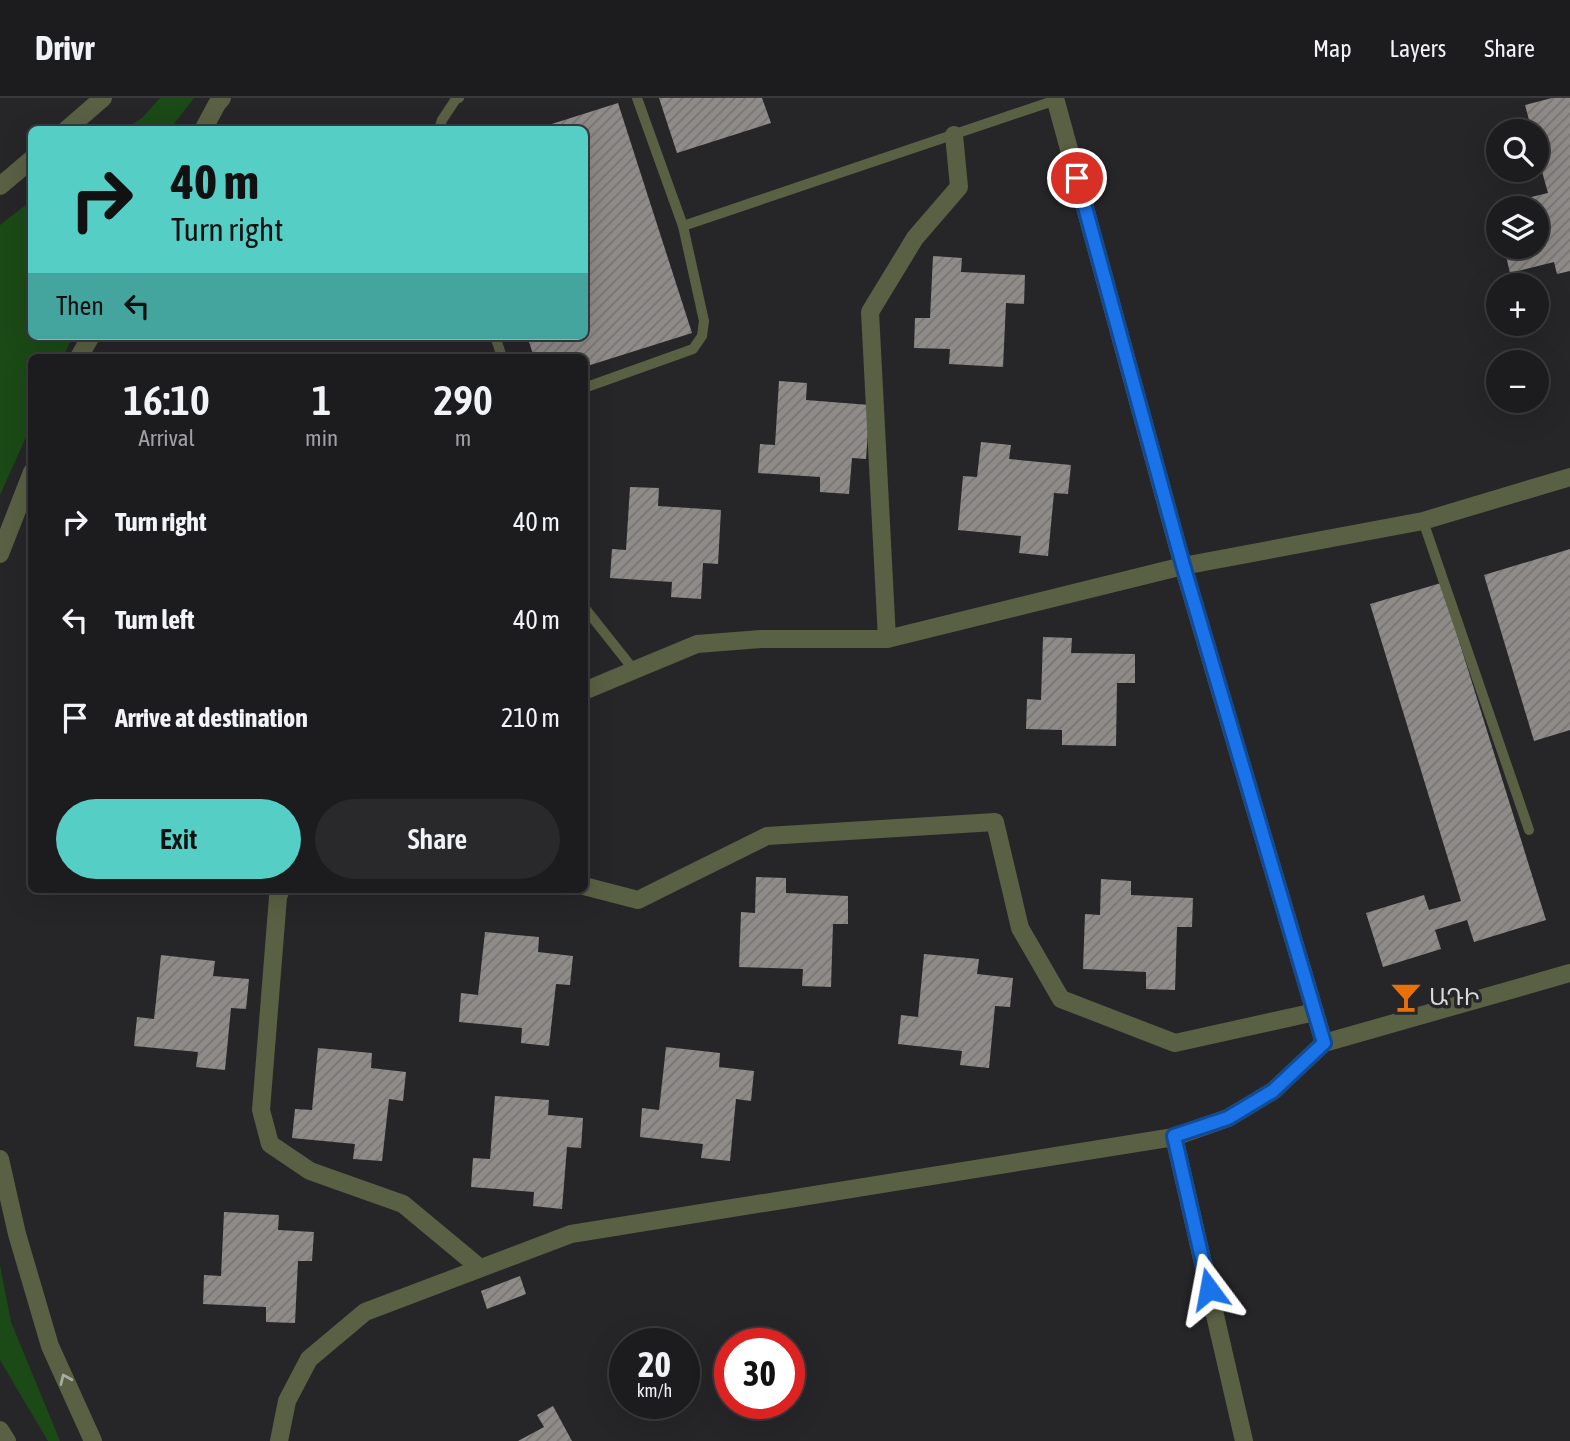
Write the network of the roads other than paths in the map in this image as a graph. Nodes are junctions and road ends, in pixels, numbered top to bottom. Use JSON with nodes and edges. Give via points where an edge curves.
{"nodes":[{"id":1,"x":103,"y":98,"type":"edge"},
{"id":2,"x":222,"y":98,"type":"edge"},
{"id":3,"x":459,"y":98,"type":"edge"},
{"id":4,"x":637,"y":98,"type":"edge"},
{"id":5,"x":1056,"y":99,"type":"edge"},
{"id":6,"x":71,"y":126,"type":"edge"},
{"id":7,"x":205,"y":126,"type":"edge"},
{"id":8,"x":440,"y":126,"type":"edge"},
{"id":9,"x":954,"y":135,"type":"junction"},
{"id":10,"x":28,"y":162,"type":"edge"},
{"id":11,"x":0,"y":186,"type":"edge"},
{"id":12,"x":684,"y":226,"type":"junction"},
{"id":13,"x":588,"y":387,"type":"edge"},
{"id":14,"x":1570,"y":477,"type":"edge"},
{"id":15,"x":28,"y":482,"type":"edge"},
{"id":16,"x":1423,"y":521,"type":"junction"},
{"id":17,"x":0,"y":554,"type":"edge"},
{"id":18,"x":1183,"y":565,"type":"junction"},
{"id":19,"x":588,"y":612,"type":"edge"},
{"id":20,"x":887,"y":639,"type":"junction"},
{"id":21,"x":634,"y":670,"type":"junction"},
{"id":22,"x":588,"y":689,"type":"edge"},
{"id":23,"x":1530,"y":830,"type":"dead end"},
{"id":24,"x":588,"y":887,"type":"edge"},
{"id":25,"x":280,"y":893,"type":"edge"},
{"id":26,"x":1570,"y":973,"type":"edge"},
{"id":27,"x":1315,"y":1012,"type":"junction"},
{"id":28,"x":1324,"y":1043,"type":"junction"},
{"id":29,"x":1174,"y":1136,"type":"junction"},
{"id":30,"x":0,"y":1158,"type":"edge"},
{"id":31,"x":480,"y":1268,"type":"junction"},
{"id":32,"x":0,"y":1430,"type":"edge"},
{"id":33,"x":7,"y":1441,"type":"edge"},
{"id":34,"x":93,"y":1441,"type":"edge"},
{"id":35,"x":279,"y":1441,"type":"edge"},
{"id":36,"x":1244,"y":1441,"type":"edge"}],
"edges":[{"from":1,"to":6,"type":"street"},
{"from":2,"to":7,"type":"street"},
{"from":3,"to":8,"type":"lane"},
{"from":4,"to":12,"type":"lane"},
{"from":5,"to":9,"type":"lane"},
{"from":5,"to":18,"type":"street"},
{"from":9,"to":12,"type":"lane"},
{"from":9,"to":20,"type":"street","via":[[958,187],[915,238],[870,312]]},
{"from":10,"to":11,"type":"street"},
{"from":12,"to":13,"type":"lane","via":[[704,321],[702,336],[693,349]]},
{"from":14,"to":16,"type":"street"},
{"from":15,"to":17,"type":"street"},
{"from":16,"to":18,"type":"street"},
{"from":16,"to":23,"type":"lane"},
{"from":18,"to":20,"type":"street"},
{"from":18,"to":27,"type":"street"},
{"from":19,"to":21,"type":"lane"},
{"from":20,"to":21,"type":"street","via":[[697,644]]},
{"from":21,"to":22,"type":"street"},
{"from":24,"to":27,"type":"street","via":[[638,900],[767,836],[995,822],[1020,928],[1061,999],[1175,1043]]},
{"from":25,"to":31,"type":"street","via":[[261,1110],[270,1144],[310,1171],[403,1204]]},
{"from":26,"to":28,"type":"street"},
{"from":27,"to":28,"type":"street"},
{"from":28,"to":29,"type":"street","via":[[1273,1091],[1228,1118]]},
{"from":29,"to":31,"type":"street","via":[[571,1234]]},
{"from":29,"to":36,"type":"street"},
{"from":34,"to":30,"type":"street","one_way":true,"via":[[50,1346]]},
{"from":31,"to":35,"type":"street","via":[[365,1312],[309,1359],[287,1401]]},
{"from":32,"to":33,"type":"street"}]}
